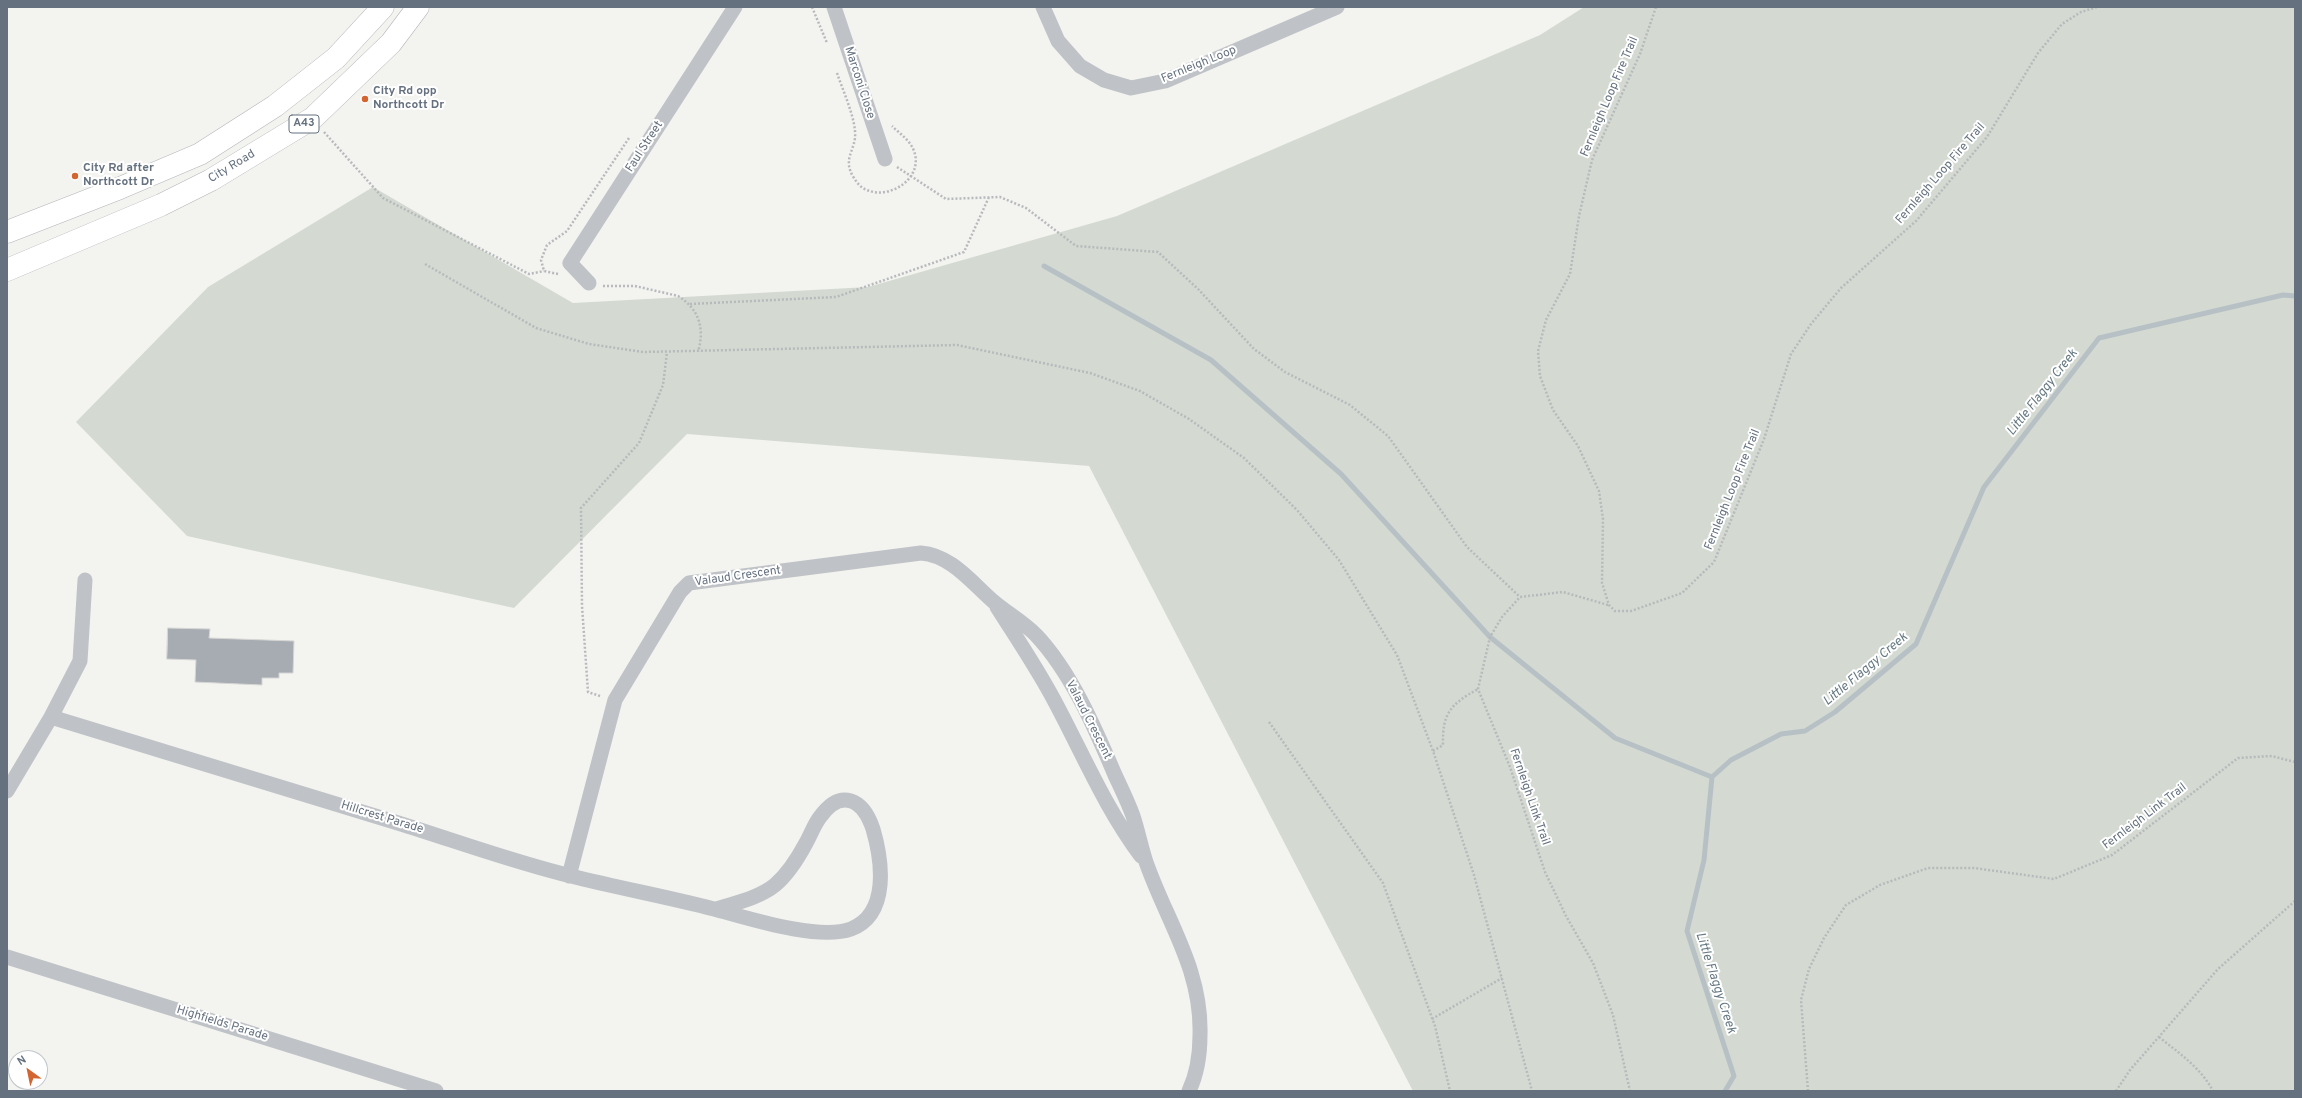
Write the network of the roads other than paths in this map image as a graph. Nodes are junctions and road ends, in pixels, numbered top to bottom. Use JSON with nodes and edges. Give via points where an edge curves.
{"nodes":[{"id":1,"x":383,"y":7,"type":"edge"},
{"id":2,"x":418,"y":7,"type":"edge"},
{"id":3,"x":735,"y":7,"type":"edge"},
{"id":4,"x":834,"y":7,"type":"edge"},
{"id":5,"x":1043,"y":7,"type":"edge"},
{"id":6,"x":1337,"y":7,"type":"edge"},
{"id":7,"x":885,"y":159,"type":"road end"},
{"id":8,"x":7,"y":232,"type":"edge"},
{"id":9,"x":7,"y":270,"type":"edge"},
{"id":10,"x":589,"y":283,"type":"road end"},
{"id":11,"x":85,"y":580,"type":"dead end"},
{"id":12,"x":994,"y":602,"type":"junction"},
{"id":13,"x":51,"y":718,"type":"junction"},
{"id":14,"x":7,"y":791,"type":"edge"},
{"id":15,"x":1146,"y":863,"type":"junction"},
{"id":16,"x":569,"y":876,"type":"junction"},
{"id":17,"x":716,"y":909,"type":"junction"},
{"id":18,"x":7,"y":957,"type":"edge"},
{"id":19,"x":436,"y":1091,"type":"edge"},
{"id":20,"x":1188,"y":1091,"type":"edge"}],
"edges":[{"from":1,"to":8,"type":"highway","number":"A43","via":[[330,63],[275,106],[200,154]]},
{"from":2,"to":9,"type":"highway","name":"City Road","number":"A43","via":[[391,43],[312,118],[199,186]]},
{"from":3,"to":10,"type":"street","name":"Faul Street","via":[[570,263]]},
{"from":4,"to":7,"type":"street","name":"Marconi Close"},
{"from":5,"to":6,"type":"street","name":"Fernleigh Loop","via":[[1058,41],[1080,66],[1104,80],[1131,88],[1166,81]]},
{"from":11,"to":13,"type":"street","via":[[80,661]]},
{"from":12,"to":15,"type":"street","name":"Valaud Crescent","via":[[1053,698],[1124,833]]},
{"from":12,"to":15,"type":"street","name":"Valaud Crescent","via":[[1037,636],[1069,679],[1092,723],[1133,816]]},
{"from":12,"to":16,"type":"street","name":"Valaud Crescent","via":[[970,578],[929,553],[689,583],[680,592],[615,700]]},
{"from":13,"to":14,"type":"street"},
{"from":13,"to":16,"type":"street","name":"Hillcrest Parade"},
{"from":15,"to":20,"type":"street","name":"Valaud Crescent","via":[[1191,966],[1198,993],[1201,1019],[1200,1050],[1194,1080]]},
{"from":16,"to":17,"type":"street","name":"Hillcrest Parade"},
{"from":17,"to":17,"type":"street","name":"Hillcrest Parade","via":[[761,893],[773,886],[796,860],[821,814],[833,805],[848,799],[863,809],[873,830],[878,854],[879,893],[873,910],[852,928],[836,931],[806,930],[758,922]]},
{"from":18,"to":19,"type":"street","name":"Highfields Parade"}]}
